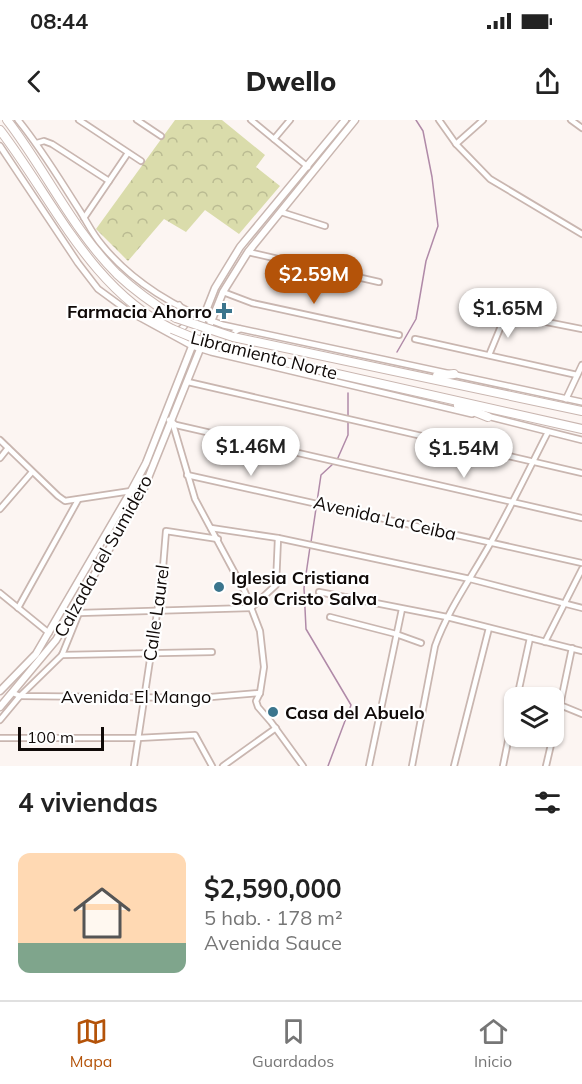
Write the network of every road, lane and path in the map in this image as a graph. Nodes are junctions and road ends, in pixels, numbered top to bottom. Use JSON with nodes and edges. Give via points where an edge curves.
{"nodes":[{"id":1,"x":6,"y":120,"type":"edge"},
{"id":2,"x":18,"y":120,"type":"edge"},
{"id":3,"x":79,"y":120,"type":"edge"},
{"id":4,"x":137,"y":120,"type":"edge"},
{"id":5,"x":151,"y":120,"type":"edge"},
{"id":6,"x":251,"y":120,"type":"edge"},
{"id":7,"x":290,"y":120,"type":"edge"},
{"id":8,"x":345,"y":120,"type":"edge"},
{"id":9,"x":355,"y":120,"type":"edge"},
{"id":10,"x":439,"y":120,"type":"edge"},
{"id":11,"x":483,"y":120,"type":"edge"},
{"id":12,"x":571,"y":120,"type":"edge"},
{"id":13,"x":146,"y":126,"type":"junction"},
{"id":14,"x":582,"y":128,"type":"edge"},
{"id":15,"x":0,"y":130,"type":"edge"},
{"id":16,"x":336,"y":133,"type":"junction"},
{"id":17,"x":161,"y":136,"type":"dead end"},
{"id":18,"x":342,"y":138,"type":"junction"},
{"id":19,"x":274,"y":139,"type":"junction"},
{"id":20,"x":37,"y":143,"type":"junction"},
{"id":21,"x":456,"y":144,"type":"junction"},
{"id":22,"x":0,"y":146,"type":"edge"},
{"id":23,"x":6,"y":153,"type":"junction"},
{"id":24,"x":128,"y":153,"type":"junction"},
{"id":25,"x":0,"y":160,"type":"edge"},
{"id":26,"x":141,"y":161,"type":"dead end"},
{"id":27,"x":308,"y":167,"type":"junction"},
{"id":28,"x":108,"y":181,"type":"junction"},
{"id":29,"x":280,"y":212,"type":"junction"},
{"id":30,"x":84,"y":218,"type":"junction"},
{"id":31,"x":325,"y":226,"type":"dead end"},
{"id":32,"x":582,"y":234,"type":"edge"},
{"id":33,"x":248,"y":252,"type":"junction"},
{"id":34,"x":379,"y":282,"type":"dead end"},
{"id":35,"x":223,"y":292,"type":"junction"},
{"id":36,"x":179,"y":305,"type":"junction"},
{"id":37,"x":203,"y":317,"type":"junction"},
{"id":38,"x":211,"y":321,"type":"junction"},
{"id":39,"x":158,"y":328,"type":"junction"},
{"id":40,"x":241,"y":329,"type":"junction"},
{"id":41,"x":582,"y":329,"type":"edge"},
{"id":42,"x":399,"y":335,"type":"dead end"},
{"id":43,"x":415,"y":339,"type":"dead end"},
{"id":44,"x":192,"y":346,"type":"junction"},
{"id":45,"x":200,"y":349,"type":"junction"},
{"id":46,"x":489,"y":355,"type":"junction"},
{"id":47,"x":236,"y":358,"type":"junction"},
{"id":48,"x":582,"y":365,"type":"edge"},
{"id":49,"x":454,"y":374,"type":"junction"},
{"id":50,"x":577,"y":375,"type":"junction"},
{"id":51,"x":429,"y":377,"type":"junction"},
{"id":52,"x":188,"y":382,"type":"junction"},
{"id":53,"x":428,"y":394,"type":"junction"},
{"id":54,"x":566,"y":399,"type":"junction"},
{"id":55,"x":582,"y":402,"type":"edge"},
{"id":56,"x":582,"y":411,"type":"edge"},
{"id":57,"x":488,"y":417,"type":"junction"},
{"id":58,"x":163,"y":420,"type":"junction"},
{"id":59,"x":171,"y":420,"type":"junction"},
{"id":60,"x":582,"y":429,"type":"edge"},
{"id":61,"x":548,"y":432,"type":"junction"},
{"id":62,"x":0,"y":440,"type":"edge"},
{"id":63,"x":582,"y":440,"type":"edge"},
{"id":64,"x":8,"y":448,"type":"junction"},
{"id":65,"x":0,"y":458,"type":"edge"},
{"id":66,"x":533,"y":461,"type":"junction"},
{"id":67,"x":32,"y":472,"type":"junction"},
{"id":68,"x":582,"y":472,"type":"edge"},
{"id":69,"x":187,"y":475,"type":"junction"},
{"id":70,"x":131,"y":491,"type":"junction"},
{"id":71,"x":78,"y":500,"type":"junction"},
{"id":72,"x":513,"y":501,"type":"junction"},
{"id":73,"x":0,"y":509,"type":"edge"},
{"id":74,"x":582,"y":518,"type":"edge"},
{"id":75,"x":211,"y":528,"type":"junction"},
{"id":76,"x":278,"y":538,"type":"junction"},
{"id":77,"x":218,"y":539,"type":"junction"},
{"id":78,"x":491,"y":543,"type":"junction"},
{"id":79,"x":95,"y":553,"type":"junction"},
{"id":80,"x":104,"y":559,"type":"junction"},
{"id":81,"x":582,"y":563,"type":"edge"},
{"id":82,"x":582,"y":569,"type":"edge"},
{"id":83,"x":470,"y":579,"type":"junction"},
{"id":84,"x":318,"y":592,"type":"dead end"},
{"id":85,"x":0,"y":593,"type":"edge"},
{"id":86,"x":564,"y":603,"type":"junction"},
{"id":87,"x":18,"y":608,"type":"junction"},
{"id":88,"x":250,"y":608,"type":"junction"},
{"id":89,"x":582,"y":608,"type":"edge"},
{"id":90,"x":402,"y":609,"type":"junction"},
{"id":91,"x":77,"y":611,"type":"junction"},
{"id":92,"x":157,"y":612,"type":"junction"},
{"id":93,"x":330,"y":617,"type":"dead end"},
{"id":94,"x":447,"y":617,"type":"junction"},
{"id":95,"x":489,"y":628,"type":"junction"},
{"id":96,"x":49,"y":633,"type":"junction"},
{"id":97,"x":396,"y":634,"type":"junction"},
{"id":98,"x":530,"y":638,"type":"junction"},
{"id":99,"x":545,"y":642,"type":"junction"},
{"id":100,"x":421,"y":643,"type":"dead end"},
{"id":101,"x":572,"y":648,"type":"junction"},
{"id":102,"x":582,"y":651,"type":"edge"},
{"id":103,"x":212,"y":652,"type":"dead end"},
{"id":104,"x":151,"y":654,"type":"junction"},
{"id":105,"x":62,"y":655,"type":"junction"},
{"id":106,"x":2,"y":686,"type":"edge"},
{"id":107,"x":519,"y":687,"type":"edge"},
{"id":108,"x":564,"y":687,"type":"edge"},
{"id":109,"x":13,"y":693,"type":"junction"},
{"id":110,"x":260,"y":693,"type":"junction"},
{"id":111,"x":20,"y":696,"type":"junction"},
{"id":112,"x":143,"y":696,"type":"junction"},
{"id":113,"x":0,"y":707,"type":"edge"},
{"id":114,"x":564,"y":707,"type":"edge"},
{"id":115,"x":582,"y":714,"type":"edge"},
{"id":116,"x":0,"y":720,"type":"edge"},
{"id":117,"x":276,"y":728,"type":"junction"},
{"id":118,"x":0,"y":738,"type":"edge"},
{"id":119,"x":138,"y":738,"type":"junction"},
{"id":120,"x":507,"y":747,"type":"edge"},
{"id":121,"x":550,"y":747,"type":"edge"},
{"id":122,"x":134,"y":766,"type":"edge"},
{"id":123,"x":212,"y":766,"type":"edge"},
{"id":124,"x":224,"y":766,"type":"edge"},
{"id":125,"x":303,"y":766,"type":"edge"},
{"id":126,"x":369,"y":766,"type":"edge"},
{"id":127,"x":412,"y":766,"type":"edge"},
{"id":128,"x":454,"y":766,"type":"edge"},
{"id":129,"x":503,"y":766,"type":"edge"},
{"id":130,"x":546,"y":766,"type":"edge"}],
"edges":[{"from":1,"to":51,"type":"highway","name":"Libramiento Norte","bridge":true,"via":[[96,250],[148,300],[176,318],[233,337]]},
{"from":2,"to":20,"type":"street","name":"Libramiento Norte"},
{"from":3,"to":24,"type":"street"},
{"from":4,"to":13,"type":"street"},
{"from":5,"to":13,"type":"street"},
{"from":6,"to":19,"type":"street"},
{"from":7,"to":19,"type":"street"},
{"from":8,"to":16,"type":"main road"},
{"from":9,"to":18,"type":"main road","name":"Calzada del Sumidero"},
{"from":10,"to":21,"type":"street"},
{"from":11,"to":21,"type":"street"},
{"from":12,"to":14,"type":"street"},
{"from":13,"to":17,"type":"street"},
{"from":15,"to":53,"type":"highway","name":"Libramiento Norte","bridge":true,"via":[[109,284],[149,315],[172,329],[231,350]]},
{"from":16,"to":18,"type":"main road"},
{"from":16,"to":27,"type":"main road"},
{"from":18,"to":29,"type":"main road","name":"Calzada del Sumidero"},
{"from":19,"to":27,"type":"street"},
{"from":20,"to":28,"type":"street","via":[[52,144]]},
{"from":20,"to":30,"type":"street","name":"Libramiento Norte"},
{"from":21,"to":32,"type":"street","via":[[490,179]]},
{"from":22,"to":23,"type":"street"},
{"from":23,"to":25,"type":"street"},
{"from":23,"to":39,"type":"street","via":[[98,289]]},
{"from":24,"to":26,"type":"street"},
{"from":24,"to":28,"type":"street"},
{"from":27,"to":37,"type":"main road","via":[[240,247]]},
{"from":28,"to":30,"type":"street"},
{"from":29,"to":31,"type":"street"},
{"from":29,"to":33,"type":"main road","name":"Calzada del Sumidero"},
{"from":30,"to":36,"type":"street","name":"Libramiento Norte","via":[[101,245],[124,267]]},
{"from":33,"to":34,"type":"street"},
{"from":33,"to":35,"type":"main road","name":"Calzada del Sumidero"},
{"from":35,"to":38,"type":"main road","name":"Calzada del Sumidero"},
{"from":35,"to":42,"type":"street","via":[[252,303]]},
{"from":36,"to":37,"type":"street","name":"Libramiento Norte"},
{"from":36,"to":39,"type":"street","via":[[186,318],[183,328]]},
{"from":37,"to":38,"type":"street","name":"Libramiento Norte"},
{"from":37,"to":44,"type":"main road"},
{"from":38,"to":40,"type":"street","name":"Libramiento Norte"},
{"from":38,"to":45,"type":"main road","name":"Calzada del Sumidero"},
{"from":39,"to":44,"type":"street"},
{"from":40,"to":47,"type":"street","via":[[232,334],[228,344]]},
{"from":40,"to":49,"type":"street","name":"Libramiento Norte"},
{"from":41,"to":46,"type":"street","via":[[506,314]]},
{"from":43,"to":46,"type":"street"},
{"from":44,"to":45,"type":"street"},
{"from":44,"to":58,"type":"main road"},
{"from":45,"to":47,"type":"street"},
{"from":45,"to":52,"type":"main road","name":"Calzada del Sumidero"},
{"from":46,"to":50,"type":"street"},
{"from":47,"to":57,"type":"street"},
{"from":48,"to":50,"type":"street"},
{"from":49,"to":51,"type":"highway"},
{"from":49,"to":54,"type":"street","name":"Libramiento Norte"},
{"from":50,"to":54,"type":"street"},
{"from":51,"to":56,"type":"highway","name":"Libramiento Norte"},
{"from":52,"to":59,"type":"main road","name":"Calzada del Sumidero"},
{"from":52,"to":66,"type":"street"},
{"from":53,"to":57,"type":"highway"},
{"from":53,"to":60,"type":"highway","name":"Libramiento Norte"},
{"from":54,"to":55,"type":"street","name":"Libramiento Norte"},
{"from":57,"to":61,"type":"street"},
{"from":58,"to":59,"type":"street"},
{"from":58,"to":70,"type":"main road"},
{"from":59,"to":69,"type":"street"},
{"from":59,"to":72,"type":"street","via":[[176,425]]},
{"from":59,"to":80,"type":"main road","name":"Calzada del Sumidero","via":[[142,493]]},
{"from":61,"to":63,"type":"street"},
{"from":61,"to":66,"type":"street"},
{"from":62,"to":64,"type":"street"},
{"from":64,"to":65,"type":"street"},
{"from":64,"to":67,"type":"street"},
{"from":66,"to":68,"type":"street"},
{"from":66,"to":72,"type":"street"},
{"from":67,"to":71,"type":"street","via":[[62,499]]},
{"from":67,"to":73,"type":"street"},
{"from":69,"to":75,"type":"street"},
{"from":69,"to":78,"type":"street","name":"Avenida La Ceiba"},
{"from":70,"to":71,"type":"street"},
{"from":70,"to":79,"type":"main road"},
{"from":71,"to":87,"type":"street"},
{"from":72,"to":74,"type":"street"},
{"from":72,"to":78,"type":"street"},
{"from":75,"to":76,"type":"street"},
{"from":75,"to":77,"type":"street"},
{"from":76,"to":83,"type":"street"},
{"from":76,"to":88,"type":"street","via":[[276,585]]},
{"from":77,"to":88,"type":"street"},
{"from":77,"to":92,"type":"street","name":"Calle Laurel","via":[[166,531]]},
{"from":78,"to":81,"type":"street","name":"Avenida La Ceiba"},
{"from":78,"to":83,"type":"street"},
{"from":79,"to":80,"type":"main road"},
{"from":79,"to":96,"type":"main road"},
{"from":80,"to":91,"type":"main road","name":"Calzada del Sumidero"},
{"from":82,"to":86,"type":"street"},
{"from":83,"to":86,"type":"street"},
{"from":83,"to":94,"type":"street"},
{"from":84,"to":90,"type":"street"},
{"from":85,"to":87,"type":"street"},
{"from":86,"to":89,"type":"street"},
{"from":86,"to":99,"type":"street"},
{"from":87,"to":96,"type":"street"},
{"from":88,"to":92,"type":"street"},
{"from":88,"to":110,"type":"street","via":[[264,649]]},
{"from":90,"to":94,"type":"street"},
{"from":90,"to":97,"type":"street"},
{"from":91,"to":92,"type":"street"},
{"from":91,"to":105,"type":"street"},
{"from":91,"to":109,"type":"main road","name":"Calzada del Sumidero"},
{"from":92,"to":104,"type":"street","name":"Calle Laurel"},
{"from":93,"to":97,"type":"street"},
{"from":94,"to":95,"type":"street"},
{"from":94,"to":127,"type":"street","via":[[435,646]]},
{"from":95,"to":98,"type":"street"},
{"from":95,"to":128,"type":"street"},
{"from":96,"to":106,"type":"main road","via":[[36,654]]},
{"from":97,"to":100,"type":"street"},
{"from":97,"to":126,"type":"street"},
{"from":98,"to":99,"type":"street"},
{"from":98,"to":107,"type":"street"},
{"from":99,"to":101,"type":"street"},
{"from":101,"to":102,"type":"street"},
{"from":101,"to":108,"type":"street"},
{"from":103,"to":104,"type":"street"},
{"from":104,"to":105,"type":"street"},
{"from":104,"to":112,"type":"street","name":"Calle Laurel"},
{"from":105,"to":111,"type":"street"},
{"from":109,"to":111,"type":"street","name":"Avenida El Mango"},
{"from":109,"to":113,"type":"main road","name":"Calzada del Sumidero"},
{"from":110,"to":112,"type":"street","name":"Avenida El Mango","via":[[199,698]]},
{"from":110,"to":117,"type":"street","via":[[258,707]]},
{"from":111,"to":112,"type":"street","name":"Avenida El Mango"},
{"from":111,"to":116,"type":"street"},
{"from":112,"to":119,"type":"street","name":"Calle Laurel"},
{"from":114,"to":115,"type":"street"},
{"from":117,"to":124,"type":"street"},
{"from":117,"to":125,"type":"street"},
{"from":118,"to":119,"type":"street"},
{"from":119,"to":122,"type":"street","name":"Calle Laurel"},
{"from":119,"to":123,"type":"street","via":[[195,735]]},
{"from":120,"to":129,"type":"street"},
{"from":121,"to":130,"type":"street"}]}
